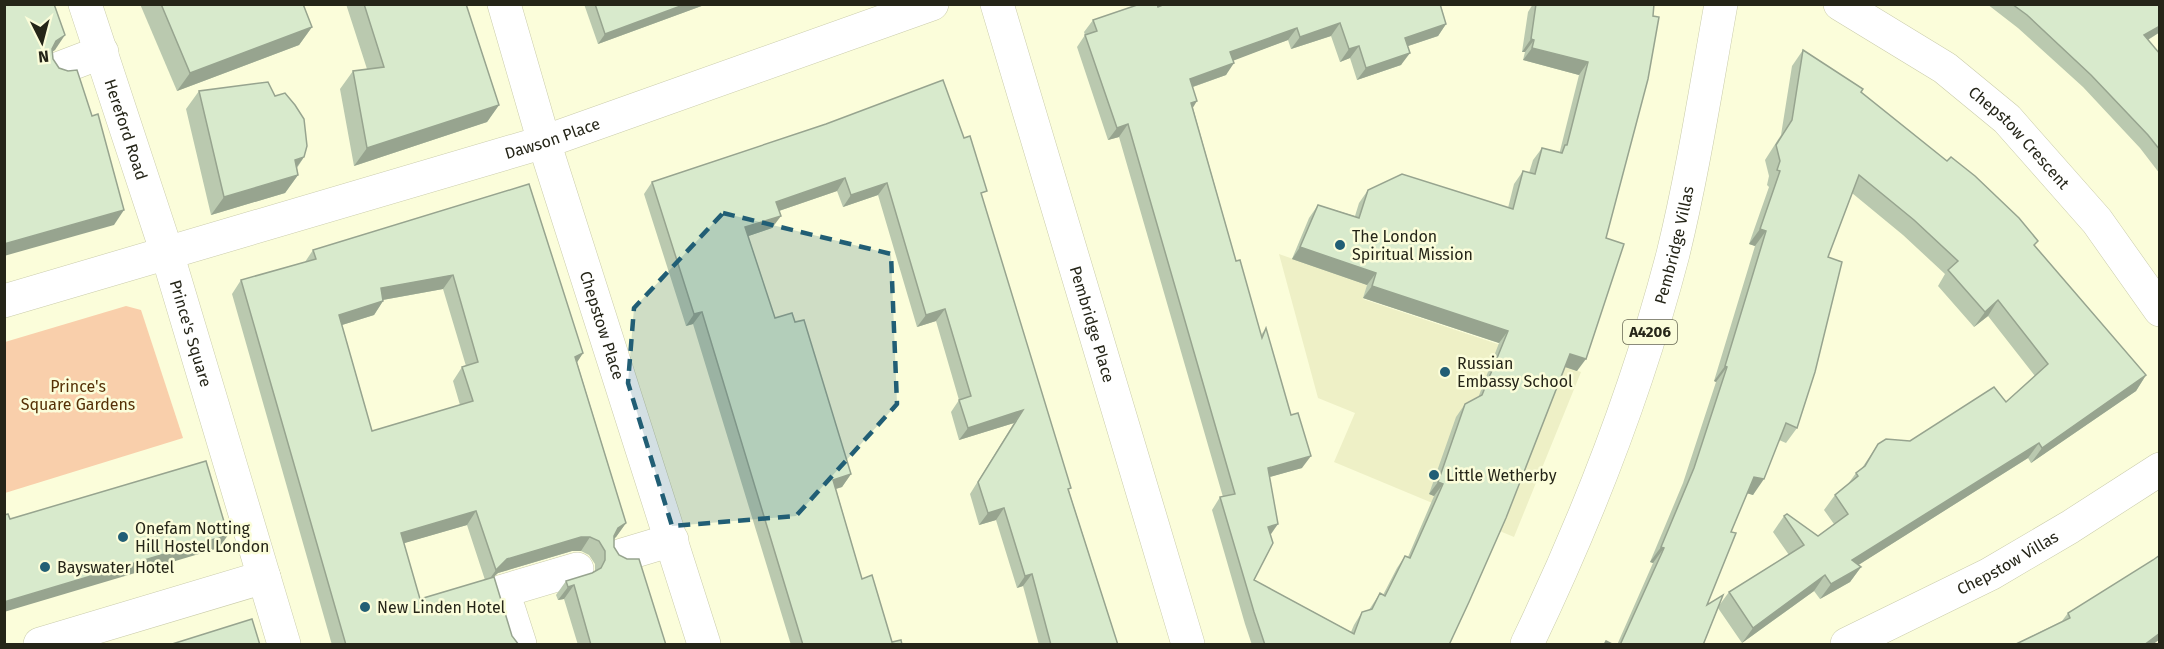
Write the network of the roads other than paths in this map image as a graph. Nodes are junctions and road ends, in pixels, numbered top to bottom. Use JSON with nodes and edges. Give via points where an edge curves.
{"nodes":[{"id":1,"x":85,"y":4,"type":"edge"},
{"id":2,"x":504,"y":4,"type":"edge"},
{"id":3,"x":932,"y":4,"type":"edge"},
{"id":4,"x":997,"y":4,"type":"edge"},
{"id":5,"x":1721,"y":4,"type":"edge"},
{"id":6,"x":1840,"y":4,"type":"edge"},
{"id":7,"x":102,"y":52,"type":"junction"},
{"id":8,"x":60,"y":68,"type":"edge"},
{"id":9,"x":544,"y":142,"type":"junction"},
{"id":10,"x":166,"y":254,"type":"junction"},
{"id":11,"x":4,"y":301,"type":"edge"},
{"id":12,"x":2160,"y":310,"type":"edge"},
{"id":13,"x":2160,"y":469,"type":"edge"},
{"id":14,"x":672,"y":540,"type":"junction"},
{"id":15,"x":622,"y":555,"type":"edge"},
{"id":16,"x":577,"y":569,"type":"dead end"},
{"id":17,"x":264,"y":578,"type":"junction"},
{"id":18,"x":40,"y":645,"type":"edge"},
{"id":19,"x":284,"y":645,"type":"edge"},
{"id":20,"x":520,"y":645,"type":"edge"},
{"id":21,"x":704,"y":645,"type":"edge"},
{"id":22,"x":1188,"y":645,"type":"edge"},
{"id":23,"x":1527,"y":645,"type":"edge"},
{"id":24,"x":1847,"y":645,"type":"edge"}],
"edges":[{"from":1,"to":7,"type":"street","name":"Hereford Road"},
{"from":2,"to":9,"type":"street","name":"Chepstow Place"},
{"from":3,"to":9,"type":"street","name":"Dawson Place"},
{"from":4,"to":22,"type":"street","name":"Pembridge Place"},
{"from":5,"to":23,"type":"street","name":"Pembridge Villas","number":"A4206","via":[[1673,253],[1647,341],[1581,526]]},
{"from":6,"to":12,"type":"street","name":"Chepstow Crescent","via":[[1945,68],[2007,119],[2097,221]]},
{"from":7,"to":8,"type":"street"},
{"from":7,"to":10,"type":"street","name":"Hereford Road"},
{"from":9,"to":10,"type":"street","name":"Dawson Place"},
{"from":9,"to":14,"type":"street","name":"Chepstow Place"},
{"from":10,"to":11,"type":"street"},
{"from":10,"to":17,"type":"street","name":"Prince's Square"},
{"from":13,"to":24,"type":"street","name":"Chepstow Villas","via":[[1990,574]]},
{"from":14,"to":15,"type":"street"},
{"from":14,"to":21,"type":"street","name":"Chepstow Place"},
{"from":16,"to":20,"type":"street","via":[[503,591]]},
{"from":17,"to":18,"type":"street"},
{"from":17,"to":19,"type":"street","name":"Prince's Square"}]}
